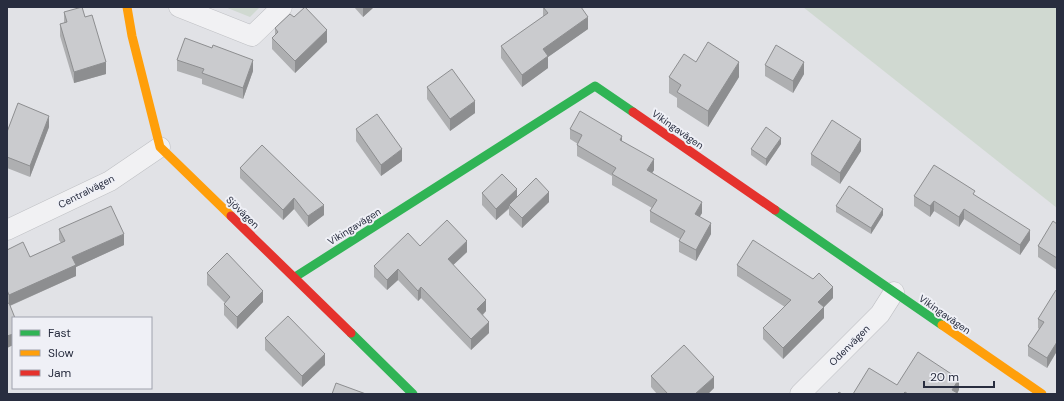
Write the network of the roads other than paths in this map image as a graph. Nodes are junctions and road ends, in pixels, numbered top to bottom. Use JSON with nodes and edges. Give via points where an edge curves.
{"nodes":[{"id":1,"x":127,"y":7,"type":"edge"},
{"id":2,"x":178,"y":7,"type":"edge"},
{"id":3,"x":282,"y":7,"type":"edge"},
{"id":4,"x":160,"y":147,"type":"junction"},
{"id":5,"x":7,"y":230,"type":"edge"},
{"id":6,"x":294,"y":277,"type":"junction"},
{"id":7,"x":894,"y":292,"type":"junction"},
{"id":8,"x":413,"y":394,"type":"edge"},
{"id":9,"x":800,"y":394,"type":"edge"},
{"id":10,"x":1042,"y":394,"type":"edge"}],
"edges":[{"from":1,"to":4,"type":"street"},
{"from":2,"to":3,"type":"street","via":[[252,36]]},
{"from":4,"to":5,"type":"street","name":"Centralvägen","via":[[110,181]]},
{"from":4,"to":6,"type":"street","name":"Sjövägen"},
{"from":6,"to":7,"type":"street","name":"Vikingavägen","via":[[595,86]]},
{"from":6,"to":8,"type":"street","name":"Sjövägen"},
{"from":7,"to":9,"type":"street","name":"Odenvägen","via":[[880,314]]},
{"from":7,"to":10,"type":"street","name":"Vikingavägen"}]}
